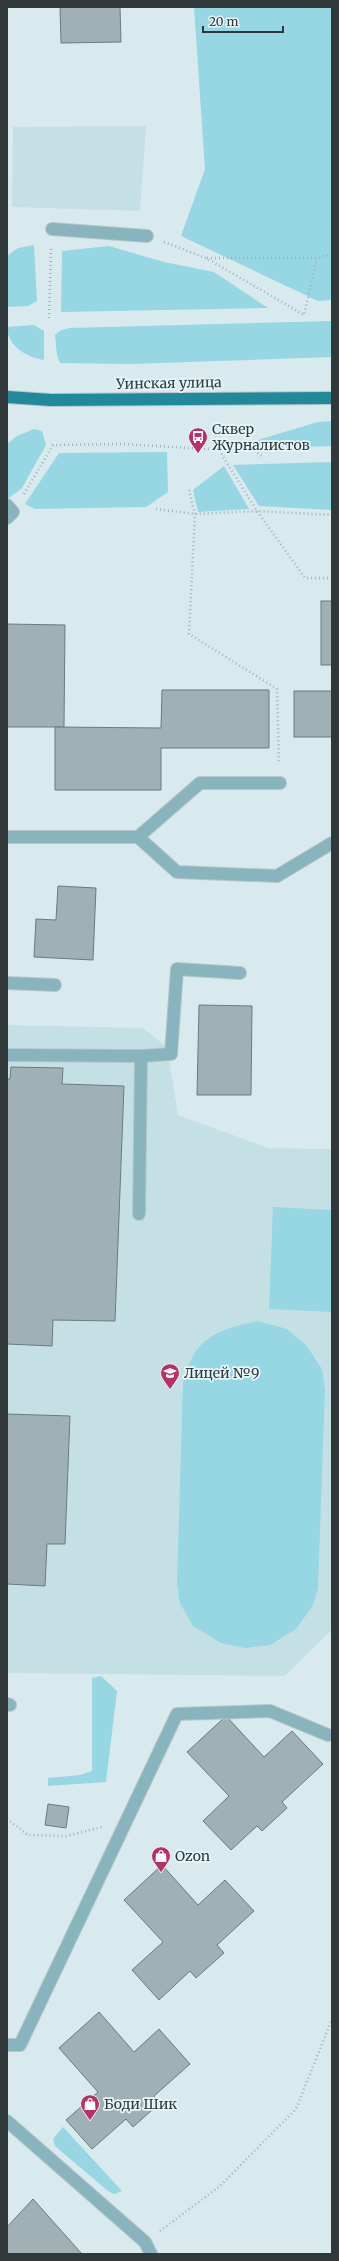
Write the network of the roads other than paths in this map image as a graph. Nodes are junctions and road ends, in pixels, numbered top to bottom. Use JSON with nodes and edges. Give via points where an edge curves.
{"nodes":[{"id":1,"x":52,"y":229,"type":"road end"},
{"id":2,"x":147,"y":236,"type":"road end"},
{"id":3,"x":7,"y":397,"type":"edge"},
{"id":4,"x":332,"y":398,"type":"edge"},
{"id":5,"x":280,"y":783,"type":"road end"},
{"id":6,"x":7,"y":837,"type":"edge"},
{"id":7,"x":138,"y":837,"type":"junction"},
{"id":8,"x":332,"y":843,"type":"edge"},
{"id":9,"x":240,"y":973,"type":"dead end"},
{"id":10,"x":7,"y":983,"type":"edge"},
{"id":11,"x":55,"y":985,"type":"dead end"},
{"id":12,"x":7,"y":1055,"type":"edge"},
{"id":13,"x":141,"y":1056,"type":"junction"},
{"id":14,"x":139,"y":1214,"type":"dead end"},
{"id":15,"x":328,"y":1735,"type":"dead end"},
{"id":16,"x":7,"y":2045,"type":"edge"},
{"id":17,"x":7,"y":2120,"type":"edge"},
{"id":18,"x":151,"y":2254,"type":"edge"}],
"edges":[{"from":1,"to":2,"type":"lane"},
{"from":3,"to":4,"type":"main road","name":"Уинская улица","via":[[51,400]]},
{"from":5,"to":7,"type":"lane","via":[[200,783]]},
{"from":6,"to":7,"type":"lane"},
{"from":7,"to":8,"type":"lane","via":[[177,872],[277,876]]},
{"from":9,"to":13,"type":"lane","via":[[177,969],[171,1054]]},
{"from":10,"to":11,"type":"lane"},
{"from":12,"to":13,"type":"lane"},
{"from":13,"to":14,"type":"lane"},
{"from":15,"to":16,"type":"lane","via":[[270,1710],[177,1714],[20,2045]]},
{"from":17,"to":18,"type":"lane","via":[[146,2242]]}]}
